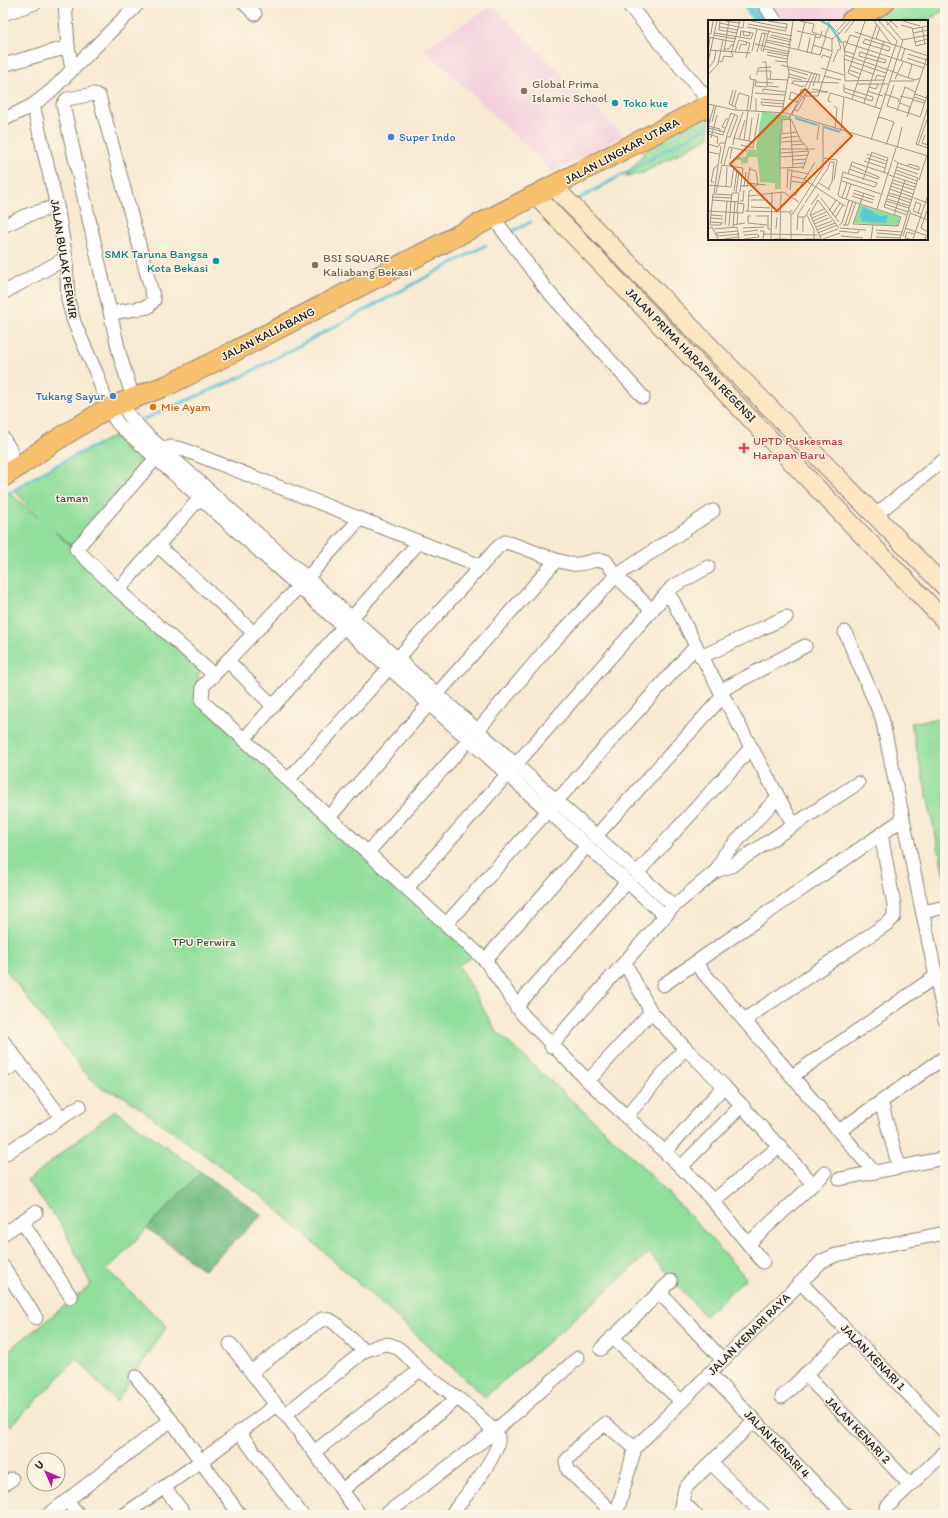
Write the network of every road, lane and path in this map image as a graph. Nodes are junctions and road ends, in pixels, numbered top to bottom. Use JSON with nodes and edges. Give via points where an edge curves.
{"nodes":[{"id":1,"x":35,"y":3,"type":"edge"},
{"id":2,"x":65,"y":3,"type":"edge"},
{"id":3,"x":139,"y":3,"type":"edge"},
{"id":4,"x":244,"y":3,"type":"edge"},
{"id":5,"x":627,"y":3,"type":"edge"},
{"id":6,"x":764,"y":3,"type":"edge"},
{"id":7,"x":884,"y":3,"type":"edge"},
{"id":8,"x":3,"y":14,"type":"edge"},
{"id":9,"x":255,"y":14,"type":"dead end"},
{"id":10,"x":774,"y":20,"type":"edge"},
{"id":11,"x":853,"y":20,"type":"edge"},
{"id":12,"x":68,"y":47,"type":"junction"},
{"id":13,"x":3,"y":65,"type":"edge"},
{"id":14,"x":72,"y":69,"type":"junction"},
{"id":15,"x":708,"y":100,"type":"edge"},
{"id":16,"x":34,"y":105,"type":"junction"},
{"id":17,"x":708,"y":106,"type":"edge"},
{"id":18,"x":3,"y":120,"type":"edge"},
{"id":19,"x":562,"y":195,"type":"junction"},
{"id":20,"x":56,"y":206,"type":"junction"},
{"id":21,"x":546,"y":206,"type":"junction"},
{"id":22,"x":496,"y":221,"type":"junction"},
{"id":23,"x":3,"y":226,"type":"edge"},
{"id":24,"x":66,"y":258,"type":"junction"},
{"id":25,"x":3,"y":293,"type":"edge"},
{"id":26,"x":111,"y":313,"type":"junction"},
{"id":27,"x":643,"y":397,"type":"dead end"},
{"id":28,"x":122,"y":410,"type":"junction"},
{"id":29,"x":763,"y":415,"type":"junction"},
{"id":30,"x":3,"y":438,"type":"edge"},
{"id":31,"x":160,"y":454,"type":"junction"},
{"id":32,"x":945,"y":459,"type":"edge"},
{"id":33,"x":3,"y":477,"type":"edge"},
{"id":34,"x":200,"y":498,"type":"junction"},
{"id":35,"x":713,"y":511,"type":"dead end"},
{"id":36,"x":874,"y":516,"type":"junction"},
{"id":37,"x":359,"y":520,"type":"junction"},
{"id":38,"x":419,"y":542,"type":"junction"},
{"id":39,"x":158,"y":546,"type":"junction"},
{"id":40,"x":556,"y":561,"type":"junction"},
{"id":41,"x":481,"y":566,"type":"junction"},
{"id":42,"x":708,"y":567,"type":"dead end"},
{"id":43,"x":616,"y":576,"type":"junction"},
{"id":44,"x":303,"y":582,"type":"junction"},
{"id":45,"x":945,"y":587,"type":"edge"},
{"id":46,"x":118,"y":590,"type":"junction"},
{"id":47,"x":667,"y":593,"type":"junction"},
{"id":48,"x":652,"y":610,"type":"junction"},
{"id":49,"x":786,"y":617,"type":"dead end"},
{"id":50,"x":347,"y":622,"type":"junction"},
{"id":51,"x":945,"y":622,"type":"edge"},
{"id":52,"x":845,"y":632,"type":"dead end"},
{"id":53,"x":254,"y":633,"type":"junction"},
{"id":54,"x":805,"y":646,"type":"dead end"},
{"id":55,"x":698,"y":652,"type":"junction"},
{"id":56,"x":228,"y":661,"type":"junction"},
{"id":57,"x":394,"y":664,"type":"junction"},
{"id":58,"x":214,"y":675,"type":"junction"},
{"id":59,"x":721,"y":693,"type":"junction"},
{"id":60,"x":433,"y":699,"type":"junction"},
{"id":61,"x":273,"y":706,"type":"junction"},
{"id":62,"x":473,"y":735,"type":"junction"},
{"id":63,"x":245,"y":738,"type":"junction"},
{"id":64,"x":751,"y":748,"type":"junction"},
{"id":65,"x":515,"y":764,"type":"junction"},
{"id":66,"x":506,"y":774,"type":"junction"},
{"id":67,"x":289,"y":779,"type":"junction"},
{"id":68,"x":858,"y":783,"type":"dead end"},
{"id":69,"x":778,"y":797,"type":"junction"},
{"id":70,"x":557,"y":801,"type":"junction"},
{"id":71,"x":548,"y":811,"type":"junction"},
{"id":72,"x":330,"y":816,"type":"junction"},
{"id":73,"x":903,"y":819,"type":"junction"},
{"id":74,"x":793,"y":824,"type":"junction"},
{"id":75,"x":881,"y":834,"type":"junction"},
{"id":76,"x":596,"y":836,"type":"junction"},
{"id":77,"x":587,"y":846,"type":"junction"},
{"id":78,"x":368,"y":852,"type":"junction"},
{"id":79,"x":716,"y":871,"type":"junction"},
{"id":80,"x":637,"y":873,"type":"junction"},
{"id":81,"x":627,"y":882,"type":"junction"},
{"id":82,"x":407,"y":888,"type":"junction"},
{"id":83,"x":674,"y":906,"type":"junction"},
{"id":84,"x":945,"y":907,"type":"edge"},
{"id":85,"x":922,"y":912,"type":"junction"},
{"id":86,"x":665,"y":916,"type":"junction"},
{"id":87,"x":446,"y":924,"type":"junction"},
{"id":88,"x":485,"y":960,"type":"junction"},
{"id":89,"x":625,"y":963,"type":"junction"},
{"id":90,"x":695,"y":963,"type":"junction"},
{"id":91,"x":936,"y":976,"type":"junction"},
{"id":92,"x":663,"y":985,"type":"dead end"},
{"id":93,"x":516,"y":1006,"type":"junction"},
{"id":94,"x":651,"y":1012,"type":"junction"},
{"id":95,"x":744,"y":1020,"type":"junction"},
{"id":96,"x":945,"y":1020,"type":"edge"},
{"id":97,"x":3,"y":1041,"type":"edge"},
{"id":98,"x":551,"y":1046,"type":"junction"},
{"id":99,"x":685,"y":1048,"type":"junction"},
{"id":100,"x":945,"y":1057,"type":"edge"},
{"id":101,"x":19,"y":1062,"type":"junction"},
{"id":102,"x":3,"y":1072,"type":"edge"},
{"id":103,"x":792,"y":1076,"type":"junction"},
{"id":104,"x":588,"y":1082,"type":"junction"},
{"id":105,"x":724,"y":1086,"type":"junction"},
{"id":106,"x":881,"y":1102,"type":"junction"},
{"id":107,"x":742,"y":1105,"type":"junction"},
{"id":108,"x":80,"y":1106,"type":"dead end"},
{"id":109,"x":61,"y":1117,"type":"junction"},
{"id":110,"x":626,"y":1117,"type":"junction"},
{"id":111,"x":839,"y":1131,"type":"junction"},
{"id":112,"x":780,"y":1146,"type":"junction"},
{"id":113,"x":665,"y":1152,"type":"junction"},
{"id":114,"x":3,"y":1155,"type":"edge"},
{"id":115,"x":945,"y":1158,"type":"edge"},
{"id":116,"x":681,"y":1167,"type":"junction"},
{"id":117,"x":899,"y":1167,"type":"junction"},
{"id":118,"x":874,"y":1172,"type":"junction"},
{"id":119,"x":825,"y":1173,"type":"dead end"},
{"id":120,"x":840,"y":1179,"type":"dead end"},
{"id":121,"x":813,"y":1184,"type":"junction"},
{"id":122,"x":713,"y":1201,"type":"junction"},
{"id":123,"x":36,"y":1212,"type":"dead end"},
{"id":124,"x":22,"y":1221,"type":"junction"},
{"id":125,"x":945,"y":1233,"type":"edge"},
{"id":126,"x":3,"y":1234,"type":"edge"},
{"id":127,"x":749,"y":1243,"type":"junction"},
{"id":128,"x":763,"y":1262,"type":"dead end"},
{"id":129,"x":3,"y":1266,"type":"edge"},
{"id":130,"x":671,"y":1281,"type":"dead end"},
{"id":131,"x":801,"y":1283,"type":"junction"},
{"id":132,"x":660,"y":1293,"type":"junction"},
{"id":133,"x":70,"y":1297,"type":"dead end"},
{"id":134,"x":36,"y":1318,"type":"dead end"},
{"id":135,"x":850,"y":1333,"type":"junction"},
{"id":136,"x":612,"y":1337,"type":"junction"},
{"id":137,"x":230,"y":1344,"type":"dead end"},
{"id":138,"x":602,"y":1350,"type":"dead end"},
{"id":139,"x":364,"y":1351,"type":"junction"},
{"id":140,"x":578,"y":1358,"type":"dead end"},
{"id":141,"x":722,"y":1359,"type":"junction"},
{"id":142,"x":420,"y":1370,"type":"junction"},
{"id":143,"x":252,"y":1371,"type":"junction"},
{"id":144,"x":709,"y":1373,"type":"junction"},
{"id":145,"x":805,"y":1374,"type":"junction"},
{"id":146,"x":136,"y":1377,"type":"dead end"},
{"id":147,"x":782,"y":1397,"type":"dead end"},
{"id":148,"x":458,"y":1398,"type":"junction"},
{"id":149,"x":680,"y":1401,"type":"junction"},
{"id":150,"x":276,"y":1405,"type":"junction"},
{"id":151,"x":286,"y":1414,"type":"junction"},
{"id":152,"x":171,"y":1420,"type":"junction"},
{"id":153,"x":754,"y":1421,"type":"junction"},
{"id":154,"x":239,"y":1432,"type":"junction"},
{"id":155,"x":494,"y":1432,"type":"junction"},
{"id":156,"x":945,"y":1432,"type":"edge"},
{"id":157,"x":635,"y":1448,"type":"junction"},
{"id":158,"x":314,"y":1452,"type":"junction"},
{"id":159,"x":945,"y":1452,"type":"edge"},
{"id":160,"x":200,"y":1462,"type":"junction"},
{"id":161,"x":711,"y":1463,"type":"junction"},
{"id":162,"x":910,"y":1485,"type":"junction"},
{"id":163,"x":164,"y":1487,"type":"junction"},
{"id":164,"x":342,"y":1490,"type":"junction"},
{"id":165,"x":67,"y":1501,"type":"junction"},
{"id":166,"x":682,"y":1501,"type":"junction"},
{"id":167,"x":887,"y":1508,"type":"dead end"},
{"id":168,"x":129,"y":1514,"type":"edge"},
{"id":169,"x":48,"y":1515,"type":"edge"},
{"id":170,"x":79,"y":1515,"type":"edge"},
{"id":171,"x":185,"y":1515,"type":"edge"},
{"id":172,"x":240,"y":1515,"type":"edge"},
{"id":173,"x":302,"y":1515,"type":"edge"},
{"id":174,"x":360,"y":1515,"type":"edge"},
{"id":175,"x":386,"y":1515,"type":"edge"},
{"id":176,"x":451,"y":1515,"type":"edge"},
{"id":177,"x":615,"y":1515,"type":"edge"},
{"id":178,"x":680,"y":1515,"type":"edge"},
{"id":179,"x":696,"y":1515,"type":"edge"},
{"id":180,"x":764,"y":1515,"type":"edge"},
{"id":181,"x":845,"y":1515,"type":"edge"}],
"edges":[{"from":1,"to":8,"type":"street"},
{"from":2,"to":12,"type":"street"},
{"from":3,"to":14,"type":"street"},
{"from":4,"to":9,"type":"street"},
{"from":5,"to":15,"type":"street"},
{"from":6,"to":10,"type":"street"},
{"from":7,"to":11,"type":"main road"},
{"from":12,"to":13,"type":"street"},
{"from":12,"to":14,"type":"street"},
{"from":14,"to":16,"type":"street"},
{"from":16,"to":18,"type":"street"},
{"from":16,"to":20,"type":"street","name":"JALAN BULAK PERWIR"},
{"from":17,"to":19,"type":"main road","name":"JALAN LINGKAR UTARA"},
{"from":19,"to":21,"type":"main road","name":"JALAN LINGKAR UTARA"},
{"from":19,"to":29,"type":"street","name":"JALAN PRIMA HARAPAN REGENSI"},
{"from":20,"to":23,"type":"street"},
{"from":20,"to":24,"type":"street","name":"JALAN BULAK PERWIR"},
{"from":21,"to":22,"type":"main road","name":"JALAN KALIABANG"},
{"from":21,"to":29,"type":"street","name":"JALAN PRIMA HARAPAN REGENSI"},
{"from":22,"to":27,"type":"street","via":[[545,288]]},
{"from":22,"to":28,"type":"main road","name":"JALAN KALIABANG"},
{"from":24,"to":25,"type":"street"},
{"from":24,"to":28,"type":"street","name":"JALAN BULAK PERWIR","via":[[68,300],[74,322],[98,377]]},
{"from":26,"to":26,"type":"street","via":[[64,105],[67,99],[94,94],[99,96],[154,300],[148,307]]},
{"from":26,"to":28,"type":"street","via":[[120,356]]},
{"from":28,"to":31,"type":"street","via":[[142,438]]},
{"from":28,"to":33,"type":"main road","name":"JALAN KALIABANG","via":[[55,441]]},
{"from":29,"to":36,"type":"street","name":"JALAN PRIMA HARAPAN REGENSI"},
{"from":29,"to":51,"type":"street","name":"JALAN PRIMA HARAPAN REGENSI"},
{"from":30,"to":33,"type":"street","via":[[11,451]]},
{"from":31,"to":34,"type":"street"},
{"from":31,"to":37,"type":"street","via":[[171,447],[182,449]]},
{"from":31,"to":44,"type":"street"},
{"from":31,"to":46,"type":"street","via":[[76,549]]},
{"from":32,"to":36,"type":"street"},
{"from":34,"to":39,"type":"street"},
{"from":34,"to":44,"type":"street"},
{"from":35,"to":43,"type":"street"},
{"from":36,"to":45,"type":"street","name":"JALAN PRIMA HARAPAN REGENSI"},
{"from":37,"to":38,"type":"street"},
{"from":37,"to":44,"type":"street"},
{"from":38,"to":41,"type":"street"},
{"from":38,"to":50,"type":"street"},
{"from":39,"to":46,"type":"street"},
{"from":39,"to":53,"type":"street"},
{"from":40,"to":41,"type":"street","via":[[505,542]]},
{"from":40,"to":43,"type":"street","via":[[574,565],[593,559],[606,561]]},
{"from":40,"to":60,"type":"street"},
{"from":41,"to":57,"type":"street"},
{"from":42,"to":47,"type":"street","via":[[672,587]]},
{"from":43,"to":48,"type":"street"},
{"from":43,"to":62,"type":"street","via":[[549,646]]},
{"from":44,"to":50,"type":"street"},
{"from":44,"to":53,"type":"street"},
{"from":46,"to":58,"type":"street"},
{"from":47,"to":48,"type":"street"},
{"from":47,"to":55,"type":"street"},
{"from":48,"to":65,"type":"street"},
{"from":49,"to":55,"type":"street"},
{"from":50,"to":57,"type":"street"},
{"from":50,"to":61,"type":"street"},
{"from":52,"to":73,"type":"street","via":[[882,718]]},
{"from":53,"to":56,"type":"street"},
{"from":54,"to":59,"type":"street"},
{"from":55,"to":59,"type":"street"},
{"from":55,"to":70,"type":"street"},
{"from":56,"to":58,"type":"street"},
{"from":56,"to":61,"type":"street"},
{"from":57,"to":60,"type":"street"},
{"from":57,"to":67,"type":"street"},
{"from":58,"to":63,"type":"street","via":[[203,686],[202,701]]},
{"from":59,"to":64,"type":"street"},
{"from":59,"to":76,"type":"street"},
{"from":60,"to":62,"type":"street"},
{"from":60,"to":72,"type":"street"},
{"from":61,"to":63,"type":"street"},
{"from":62,"to":65,"type":"street"},
{"from":62,"to":66,"type":"street"},
{"from":62,"to":78,"type":"street"},
{"from":63,"to":67,"type":"street"},
{"from":64,"to":69,"type":"street"},
{"from":64,"to":80,"type":"street"},
{"from":65,"to":66,"type":"street"},
{"from":65,"to":70,"type":"street"},
{"from":66,"to":71,"type":"street"},
{"from":66,"to":82,"type":"street"},
{"from":67,"to":72,"type":"street"},
{"from":68,"to":74,"type":"street"},
{"from":69,"to":74,"type":"street"},
{"from":69,"to":79,"type":"street","via":[[725,854]]},
{"from":70,"to":71,"type":"street"},
{"from":70,"to":76,"type":"street"},
{"from":71,"to":77,"type":"street"},
{"from":71,"to":87,"type":"street"},
{"from":72,"to":78,"type":"street"},
{"from":73,"to":75,"type":"street"},
{"from":73,"to":85,"type":"street"},
{"from":74,"to":79,"type":"street","via":[[731,866]]},
{"from":75,"to":90,"type":"street"},
{"from":75,"to":95,"type":"street","via":[[894,917]]},
{"from":76,"to":80,"type":"street"},
{"from":77,"to":81,"type":"street"},
{"from":77,"to":88,"type":"street"},
{"from":78,"to":82,"type":"street"},
{"from":79,"to":83,"type":"street"},
{"from":80,"to":83,"type":"street"},
{"from":81,"to":86,"type":"street"},
{"from":81,"to":93,"type":"street"},
{"from":82,"to":87,"type":"street"},
{"from":83,"to":86,"type":"street"},
{"from":84,"to":85,"type":"street"},
{"from":85,"to":91,"type":"street"},
{"from":86,"to":89,"type":"street"},
{"from":87,"to":88,"type":"street"},
{"from":88,"to":93,"type":"street"},
{"from":89,"to":94,"type":"street"},
{"from":89,"to":98,"type":"street"},
{"from":90,"to":92,"type":"street"},
{"from":90,"to":95,"type":"street"},
{"from":91,"to":96,"type":"street"},
{"from":91,"to":103,"type":"street"},
{"from":93,"to":98,"type":"street"},
{"from":94,"to":99,"type":"street"},
{"from":94,"to":104,"type":"street"},
{"from":95,"to":103,"type":"street"},
{"from":97,"to":101,"type":"street"},
{"from":98,"to":104,"type":"street"},
{"from":99,"to":105,"type":"street"},
{"from":99,"to":110,"type":"street"},
{"from":100,"to":106,"type":"street"},
{"from":101,"to":102,"type":"street"},
{"from":101,"to":109,"type":"street"},
{"from":103,"to":111,"type":"street"},
{"from":104,"to":110,"type":"street"},
{"from":105,"to":107,"type":"street"},
{"from":105,"to":113,"type":"street"},
{"from":106,"to":111,"type":"street"},
{"from":106,"to":117,"type":"street"},
{"from":107,"to":112,"type":"street"},
{"from":107,"to":116,"type":"street"},
{"from":108,"to":109,"type":"street"},
{"from":109,"to":114,"type":"street"},
{"from":110,"to":113,"type":"street"},
{"from":111,"to":118,"type":"street"},
{"from":112,"to":121,"type":"street"},
{"from":112,"to":122,"type":"street"},
{"from":113,"to":116,"type":"street"},
{"from":115,"to":117,"type":"street"},
{"from":116,"to":122,"type":"street"},
{"from":117,"to":118,"type":"street"},
{"from":118,"to":120,"type":"street"},
{"from":119,"to":121,"type":"street"},
{"from":121,"to":127,"type":"street"},
{"from":122,"to":127,"type":"street"},
{"from":123,"to":124,"type":"street"},
{"from":124,"to":126,"type":"street"},
{"from":124,"to":133,"type":"street"},
{"from":125,"to":131,"type":"street","name":"JALAN KENARI RAYA","via":[[836,1255],[822,1261]]},
{"from":127,"to":128,"type":"street"},
{"from":129,"to":134,"type":"street"},
{"from":130,"to":132,"type":"street"},
{"from":131,"to":135,"type":"street","name":"JALAN KENARI 1"},
{"from":131,"to":141,"type":"street","name":"JALAN KENARI RAYA"},
{"from":132,"to":136,"type":"street"},
{"from":132,"to":141,"type":"street"},
{"from":135,"to":145,"type":"street"},
{"from":135,"to":156,"type":"street","name":"JALAN KENARI 1"},
{"from":136,"to":138,"type":"street"},
{"from":136,"to":149,"type":"street"},
{"from":137,"to":143,"type":"street"},
{"from":139,"to":142,"type":"street","via":[[391,1344]]},
{"from":139,"to":143,"type":"street","via":[[335,1323],[322,1319]]},
{"from":139,"to":151,"type":"street"},
{"from":140,"to":155,"type":"street"},
{"from":141,"to":144,"type":"street","name":"JALAN KENARI RAYA"},
{"from":142,"to":148,"type":"street"},
{"from":142,"to":158,"type":"street"},
{"from":143,"to":150,"type":"street"},
{"from":144,"to":149,"type":"street","name":"JALAN KENARI RAYA"},
{"from":144,"to":153,"type":"street","name":"JALAN KENARI 4"},
{"from":145,"to":147,"type":"street"},
{"from":145,"to":162,"type":"street","name":"JALAN KENARI 2"},
{"from":146,"to":152,"type":"street"},
{"from":148,"to":155,"type":"street"},
{"from":148,"to":164,"type":"street"},
{"from":149,"to":157,"type":"street","name":"JALAN KENARI RAYA"},
{"from":150,"to":151,"type":"street"},
{"from":150,"to":154,"type":"street"},
{"from":151,"to":158,"type":"street"},
{"from":152,"to":160,"type":"street"},
{"from":152,"to":165,"type":"street"},
{"from":153,"to":161,"type":"street"},
{"from":153,"to":181,"type":"street","name":"JALAN KENARI 4"},
{"from":154,"to":160,"type":"street"},
{"from":154,"to":173,"type":"street"},
{"from":155,"to":175,"type":"street"},
{"from":155,"to":176,"type":"street","via":[[499,1445],[475,1484]]},
{"from":157,"to":177,"type":"street","name":"JALAN KENARI RAYA"},
{"from":157,"to":177,"type":"street","via":[[605,1424],[566,1461],[568,1470]]},
{"from":158,"to":164,"type":"street"},
{"from":159,"to":162,"type":"street"},
{"from":160,"to":163,"type":"street"},
{"from":160,"to":172,"type":"street"},
{"from":161,"to":166,"type":"street","via":[[688,1485]]},
{"from":161,"to":180,"type":"street"},
{"from":162,"to":167,"type":"street"},
{"from":163,"to":168,"type":"street"},
{"from":163,"to":171,"type":"street"},
{"from":164,"to":174,"type":"street"},
{"from":165,"to":169,"type":"street"},
{"from":165,"to":170,"type":"street"},
{"from":166,"to":178,"type":"street"},
{"from":166,"to":179,"type":"street"}]}
